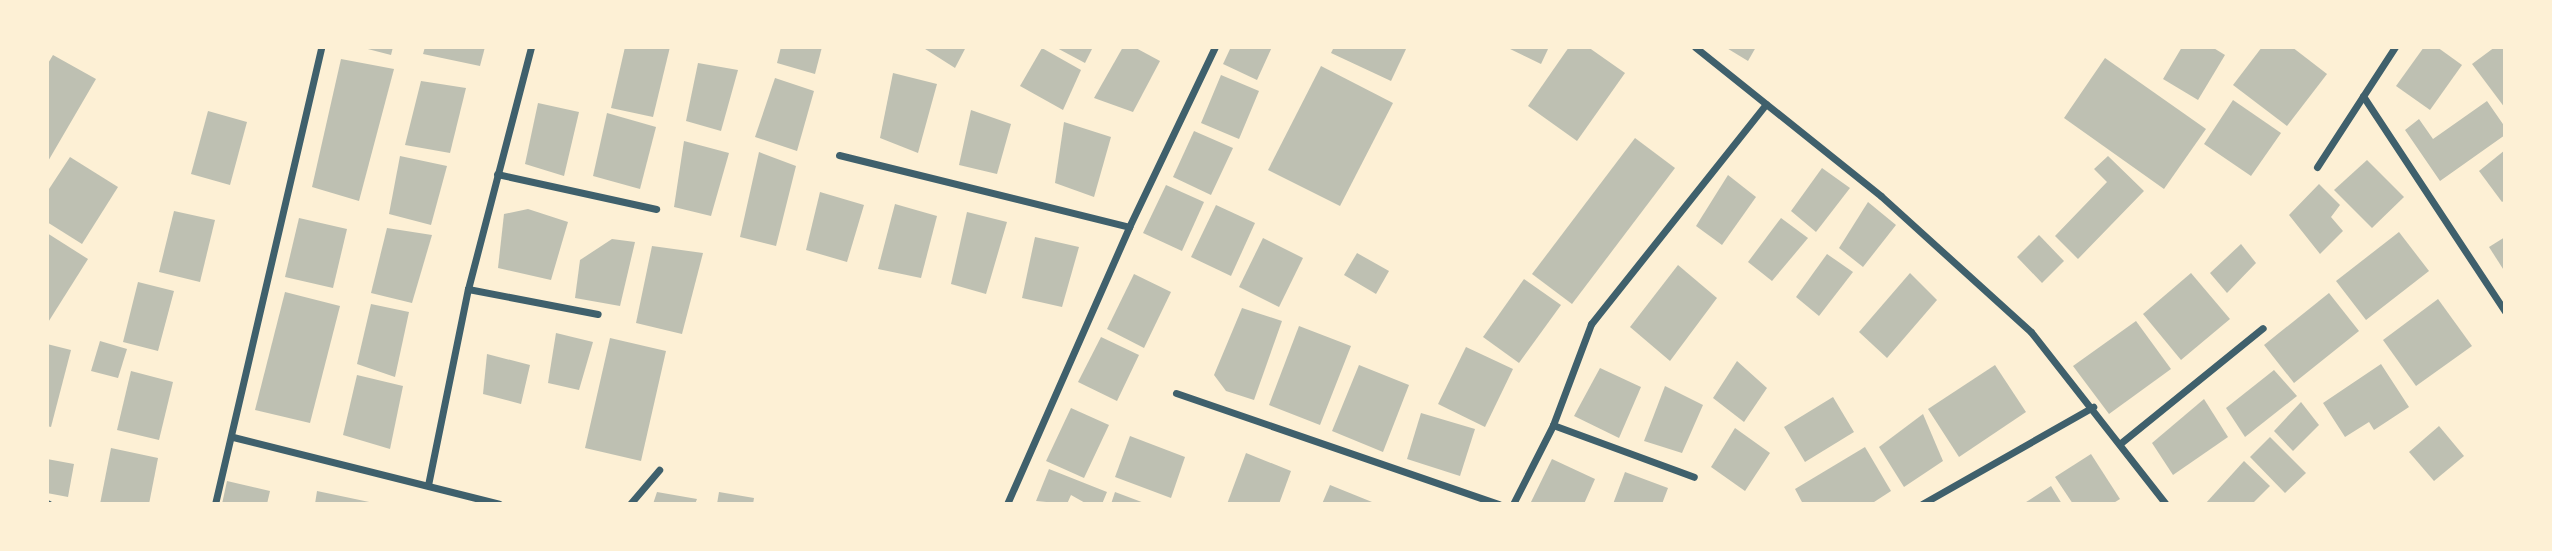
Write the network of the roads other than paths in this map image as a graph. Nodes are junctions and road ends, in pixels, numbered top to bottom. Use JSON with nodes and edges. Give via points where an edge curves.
{"nodes":[{"id":1,"x":321,"y":47,"type":"edge"},
{"id":2,"x":531,"y":47,"type":"edge"},
{"id":3,"x":1215,"y":47,"type":"edge"},
{"id":4,"x":1695,"y":47,"type":"edge"},
{"id":5,"x":2395,"y":47,"type":"edge"},
{"id":6,"x":2363,"y":96,"type":"junction"},
{"id":7,"x":1766,"y":104,"type":"junction"},
{"id":8,"x":839,"y":155,"type":"dead end"},
{"id":9,"x":2317,"y":167,"type":"dead end"},
{"id":10,"x":497,"y":174,"type":"junction"},
{"id":11,"x":656,"y":209,"type":"dead end"},
{"id":12,"x":1129,"y":227,"type":"junction"},
{"id":13,"x":468,"y":289,"type":"junction"},
{"id":14,"x":2505,"y":312,"type":"edge"},
{"id":15,"x":598,"y":314,"type":"dead end"},
{"id":16,"x":2263,"y":328,"type":"dead end"},
{"id":17,"x":1176,"y":393,"type":"dead end"},
{"id":18,"x":2093,"y":407,"type":"junction"},
{"id":19,"x":1553,"y":425,"type":"junction"},
{"id":20,"x":233,"y":437,"type":"junction"},
{"id":21,"x":2122,"y":442,"type":"junction"},
{"id":22,"x":659,"y":470,"type":"dead end"},
{"id":23,"x":1694,"y":477,"type":"dead end"},
{"id":24,"x":428,"y":485,"type":"junction"},
{"id":25,"x":215,"y":504,"type":"edge"},
{"id":26,"x":499,"y":504,"type":"edge"},
{"id":27,"x":630,"y":504,"type":"edge"},
{"id":28,"x":1007,"y":504,"type":"edge"},
{"id":29,"x":1499,"y":504,"type":"edge"},
{"id":30,"x":1513,"y":504,"type":"edge"},
{"id":31,"x":1922,"y":504,"type":"edge"},
{"id":32,"x":2166,"y":504,"type":"edge"}],
"edges":[{"from":1,"to":20,"type":"street"},
{"from":2,"to":10,"type":"street"},
{"from":3,"to":12,"type":"street"},
{"from":4,"to":7,"type":"street"},
{"from":5,"to":6,"type":"street"},
{"from":6,"to":9,"type":"street"},
{"from":6,"to":14,"type":"street"},
{"from":7,"to":18,"type":"street","via":[[1881,196],[2031,332]]},
{"from":7,"to":19,"type":"street","via":[[1591,324]]},
{"from":8,"to":12,"type":"street"},
{"from":10,"to":11,"type":"street"},
{"from":10,"to":13,"type":"street"},
{"from":12,"to":28,"type":"street"},
{"from":13,"to":15,"type":"street"},
{"from":13,"to":24,"type":"street"},
{"from":16,"to":21,"type":"street"},
{"from":17,"to":29,"type":"street"},
{"from":18,"to":21,"type":"street"},
{"from":18,"to":31,"type":"street"},
{"from":19,"to":23,"type":"street"},
{"from":19,"to":30,"type":"street"},
{"from":20,"to":24,"type":"street"},
{"from":20,"to":25,"type":"street"},
{"from":21,"to":32,"type":"street"},
{"from":22,"to":27,"type":"street"},
{"from":24,"to":26,"type":"street"}]}
